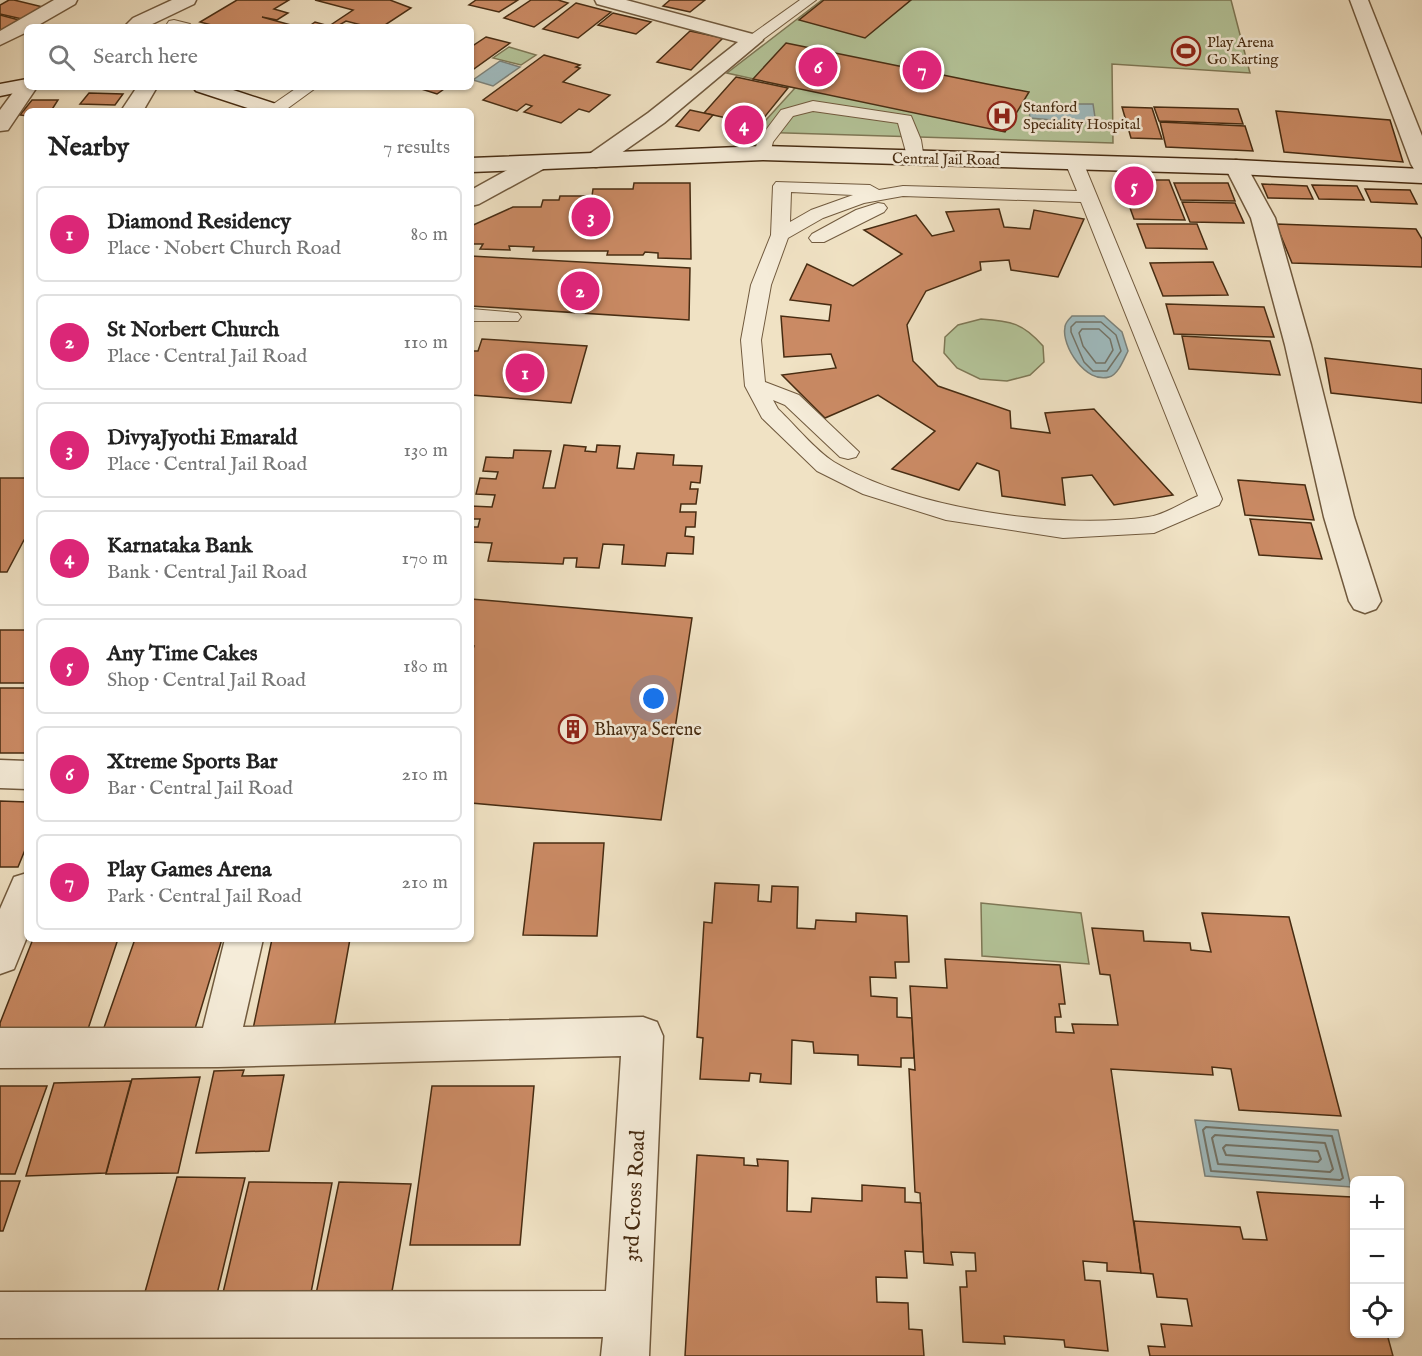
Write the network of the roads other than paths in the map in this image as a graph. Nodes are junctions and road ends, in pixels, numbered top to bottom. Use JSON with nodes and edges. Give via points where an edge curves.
{"nodes":[{"id":1,"x":68,"y":0,"type":"edge"},
{"id":2,"x":187,"y":0,"type":"edge"},
{"id":3,"x":604,"y":0,"type":"edge"},
{"id":4,"x":809,"y":0,"type":"edge"},
{"id":5,"x":1359,"y":0,"type":"edge"},
{"id":6,"x":26,"y":24,"type":"edge"},
{"id":7,"x":138,"y":24,"type":"edge"},
{"id":8,"x":24,"y":25,"type":"edge"},
{"id":9,"x":0,"y":39,"type":"edge"},
{"id":10,"x":753,"y":40,"type":"junction"},
{"id":11,"x":24,"y":86,"type":"edge"},
{"id":12,"x":0,"y":90,"type":"edge"},
{"id":13,"x":24,"y":90,"type":"edge"},
{"id":14,"x":145,"y":90,"type":"edge"},
{"id":15,"x":212,"y":90,"type":"edge"},
{"id":16,"x":305,"y":90,"type":"edge"},
{"id":17,"x":134,"y":108,"type":"edge"},
{"id":18,"x":268,"y":108,"type":"edge"},
{"id":19,"x":281,"y":108,"type":"edge"},
{"id":20,"x":0,"y":125,"type":"edge"},
{"id":21,"x":763,"y":153,"type":"junction"},
{"id":22,"x":915,"y":159,"type":"junction"},
{"id":23,"x":596,"y":160,"type":"junction"},
{"id":24,"x":1074,"y":162,"type":"junction"},
{"id":25,"x":537,"y":163,"type":"junction"},
{"id":26,"x":1422,"y":164,"type":"edge"},
{"id":27,"x":474,"y":165,"type":"edge"},
{"id":28,"x":1236,"y":167,"type":"junction"},
{"id":29,"x":1422,"y":176,"type":"edge"},
{"id":30,"x":903,"y":191,"type":"junction"},
{"id":31,"x":924,"y":192,"type":"junction"},
{"id":32,"x":474,"y":197,"type":"edge"},
{"id":33,"x":1088,"y":198,"type":"junction"},
{"id":34,"x":780,"y":235,"type":"junction"},
{"id":35,"x":818,"y":238,"type":"dead end"},
{"id":36,"x":474,"y":315,"type":"edge"},
{"id":37,"x":511,"y":317,"type":"dead end"},
{"id":38,"x":754,"y":386,"type":"junction"},
{"id":39,"x":848,"y":452,"type":"dead end"},
{"id":40,"x":1365,"y":601,"type":"dead end"},
{"id":41,"x":0,"y":774,"type":"edge"},
{"id":42,"x":24,"y":774,"type":"edge"},
{"id":43,"x":24,"y":897,"type":"edge"},
{"id":44,"x":243,"y":942,"type":"edge"},
{"id":45,"x":0,"y":956,"type":"edge"},
{"id":46,"x":218,"y":1047,"type":"junction"},
{"id":47,"x":0,"y":1048,"type":"edge"},
{"id":48,"x":0,"y":1315,"type":"edge"},
{"id":49,"x":626,"y":1335,"type":"edge"}],
"edges":[{"from":1,"to":6,"type":"street"},
{"from":2,"to":7,"type":"street"},
{"from":3,"to":10,"type":"street"},
{"from":4,"to":10,"type":"lane"},
{"from":5,"to":26,"type":"street"},
{"from":8,"to":9,"type":"street"},
{"from":10,"to":23,"type":"street","via":[[656,118]]},
{"from":11,"to":12,"type":"street"},
{"from":13,"to":20,"type":"street"},
{"from":14,"to":17,"type":"street"},
{"from":15,"to":18,"type":"street"},
{"from":16,"to":19,"type":"lane"},
{"from":21,"to":22,"type":"street","name":"Central Jail Road"},
{"from":21,"to":22,"type":"lane","via":[[765,142],[788,113],[813,106],[905,119]]},
{"from":21,"to":23,"type":"street","name":"Central Jail Road"},
{"from":22,"to":24,"type":"street","name":"Central Jail Road"},
{"from":23,"to":25,"type":"street","name":"Central Jail Road"},
{"from":24,"to":28,"type":"street","name":"Central Jail Road"},
{"from":24,"to":33,"type":"lane"},
{"from":25,"to":27,"type":"street","name":"Central Jail Road"},
{"from":25,"to":32,"type":"street"},
{"from":28,"to":29,"type":"street","name":"Central Jail Road"},
{"from":28,"to":40,"type":"street","via":[[1263,218]]},
{"from":30,"to":31,"type":"lane"},
{"from":30,"to":34,"type":"lane","via":[[860,198],[817,213]]},
{"from":30,"to":34,"type":"lane","via":[[782,186]]},
{"from":31,"to":33,"type":"lane"},
{"from":31,"to":35,"type":"lane","via":[[862,213]]},
{"from":33,"to":38,"type":"lane","via":[[1211,499],[1154,525],[1063,530],[946,512],[872,489],[825,466],[769,413]]},
{"from":34,"to":38,"type":"lane","via":[[761,285],[751,340]]},
{"from":36,"to":37,"type":"lane"},
{"from":38,"to":39,"type":"lane","via":[[792,400]]},
{"from":41,"to":42,"type":"street"},
{"from":43,"to":45,"type":"street"},
{"from":44,"to":46,"type":"street"},
{"from":46,"to":47,"type":"street"},
{"from":46,"to":49,"type":"street","name":"3rd Cross Road","via":[[643,1036]]},
{"from":48,"to":49,"type":"street"}]}
